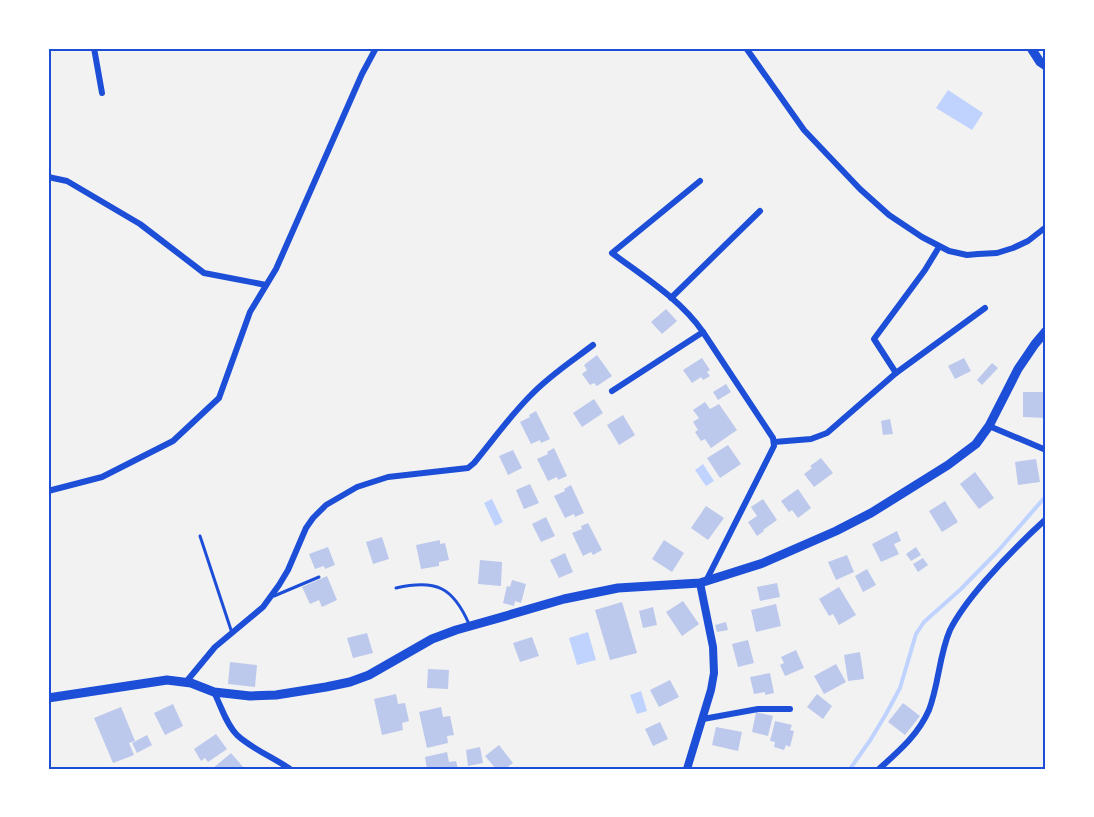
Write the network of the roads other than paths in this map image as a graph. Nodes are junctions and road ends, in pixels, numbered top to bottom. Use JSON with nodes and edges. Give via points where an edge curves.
{"nodes":[{"id":1,"x":94,"y":48,"type":"edge"},
{"id":2,"x":376,"y":48,"type":"edge"},
{"id":3,"x":746,"y":48,"type":"edge"},
{"id":4,"x":1031,"y":48,"type":"edge"},
{"id":5,"x":1046,"y":66,"type":"edge"},
{"id":6,"x":102,"y":93,"type":"dead end"},
{"id":7,"x":48,"y":177,"type":"edge"},
{"id":8,"x":700,"y":181,"type":"dead end"},
{"id":9,"x":760,"y":211,"type":"dead end"},
{"id":10,"x":1046,"y":227,"type":"edge"},
{"id":11,"x":939,"y":247,"type":"junction"},
{"id":12,"x":266,"y":285,"type":"junction"},
{"id":13,"x":671,"y":298,"type":"junction"},
{"id":14,"x":985,"y":308,"type":"dead end"},
{"id":15,"x":1046,"y":331,"type":"edge"},
{"id":16,"x":703,"y":332,"type":"junction"},
{"id":17,"x":593,"y":345,"type":"dead end"},
{"id":18,"x":896,"y":373,"type":"junction"},
{"id":19,"x":612,"y":391,"type":"dead end"},
{"id":20,"x":989,"y":426,"type":"junction"},
{"id":21,"x":774,"y":442,"type":"junction"},
{"id":22,"x":1046,"y":450,"type":"edge"},
{"id":23,"x":48,"y":491,"type":"edge"},
{"id":24,"x":1046,"y":519,"type":"edge"},
{"id":25,"x":200,"y":536,"type":"dead end"},
{"id":26,"x":319,"y":577,"type":"dead end"},
{"id":27,"x":703,"y":582,"type":"junction"},
{"id":28,"x":396,"y":588,"type":"dead end"},
{"id":29,"x":271,"y":597,"type":"junction"},
{"id":30,"x":470,"y":626,"type":"junction"},
{"id":31,"x":232,"y":633,"type":"junction"},
{"id":32,"x":186,"y":682,"type":"junction"},
{"id":33,"x":214,"y":692,"type":"junction"},
{"id":34,"x":48,"y":698,"type":"edge"},
{"id":35,"x":790,"y":708,"type":"dead end"},
{"id":36,"x":703,"y":719,"type":"junction"},
{"id":37,"x":290,"y":769,"type":"edge"},
{"id":38,"x":687,"y":769,"type":"edge"},
{"id":39,"x":879,"y":769,"type":"edge"}],
"edges":[{"from":1,"to":6,"type":"street"},
{"from":2,"to":12,"type":"street"},
{"from":3,"to":11,"type":"street","via":[[804,130],[860,189],[889,215]]},
{"from":4,"to":5,"type":"main road"},
{"from":7,"to":12,"type":"street","via":[[68,182],[140,224],[204,273]]},
{"from":8,"to":13,"type":"street","via":[[612,253]]},
{"from":9,"to":13,"type":"street"},
{"from":10,"to":11,"type":"street","via":[[1028,241],[997,253],[957,254]]},
{"from":11,"to":18,"type":"street","via":[[874,339]]},
{"from":12,"to":23,"type":"street","via":[[250,312],[219,398],[173,441],[102,477]]},
{"from":13,"to":16,"type":"street"},
{"from":14,"to":18,"type":"street"},
{"from":15,"to":20,"type":"main road","via":[[1018,369]]},
{"from":16,"to":19,"type":"street"},
{"from":16,"to":21,"type":"street"},
{"from":17,"to":29,"type":"street","via":[[532,394],[468,468],[388,477],[357,487],[326,505],[306,528]]},
{"from":18,"to":21,"type":"street","via":[[827,433],[811,439]]},
{"from":20,"to":22,"type":"street"},
{"from":20,"to":27,"type":"main road","via":[[968,451],[870,513],[773,559]]},
{"from":21,"to":27,"type":"street"},
{"from":24,"to":39,"type":"street","via":[[1006,557],[957,618],[923,721]]},
{"from":25,"to":31,"type":"lane"},
{"from":26,"to":29,"type":"lane"},
{"from":27,"to":30,"type":"main road","via":[[618,588]]},
{"from":27,"to":36,"type":"street","via":[[715,661]]},
{"from":28,"to":30,"type":"lane","via":[[423,584],[444,591],[459,603]]},
{"from":29,"to":31,"type":"street"},
{"from":30,"to":33,"type":"main road","via":[[432,639],[350,682],[276,695]]},
{"from":31,"to":32,"type":"street","via":[[214,647]]},
{"from":32,"to":33,"type":"main road"},
{"from":32,"to":34,"type":"main road","via":[[158,681]]},
{"from":33,"to":37,"type":"street","via":[[236,734]]},
{"from":35,"to":36,"type":"street","via":[[758,709]]},
{"from":36,"to":38,"type":"street"}]}
